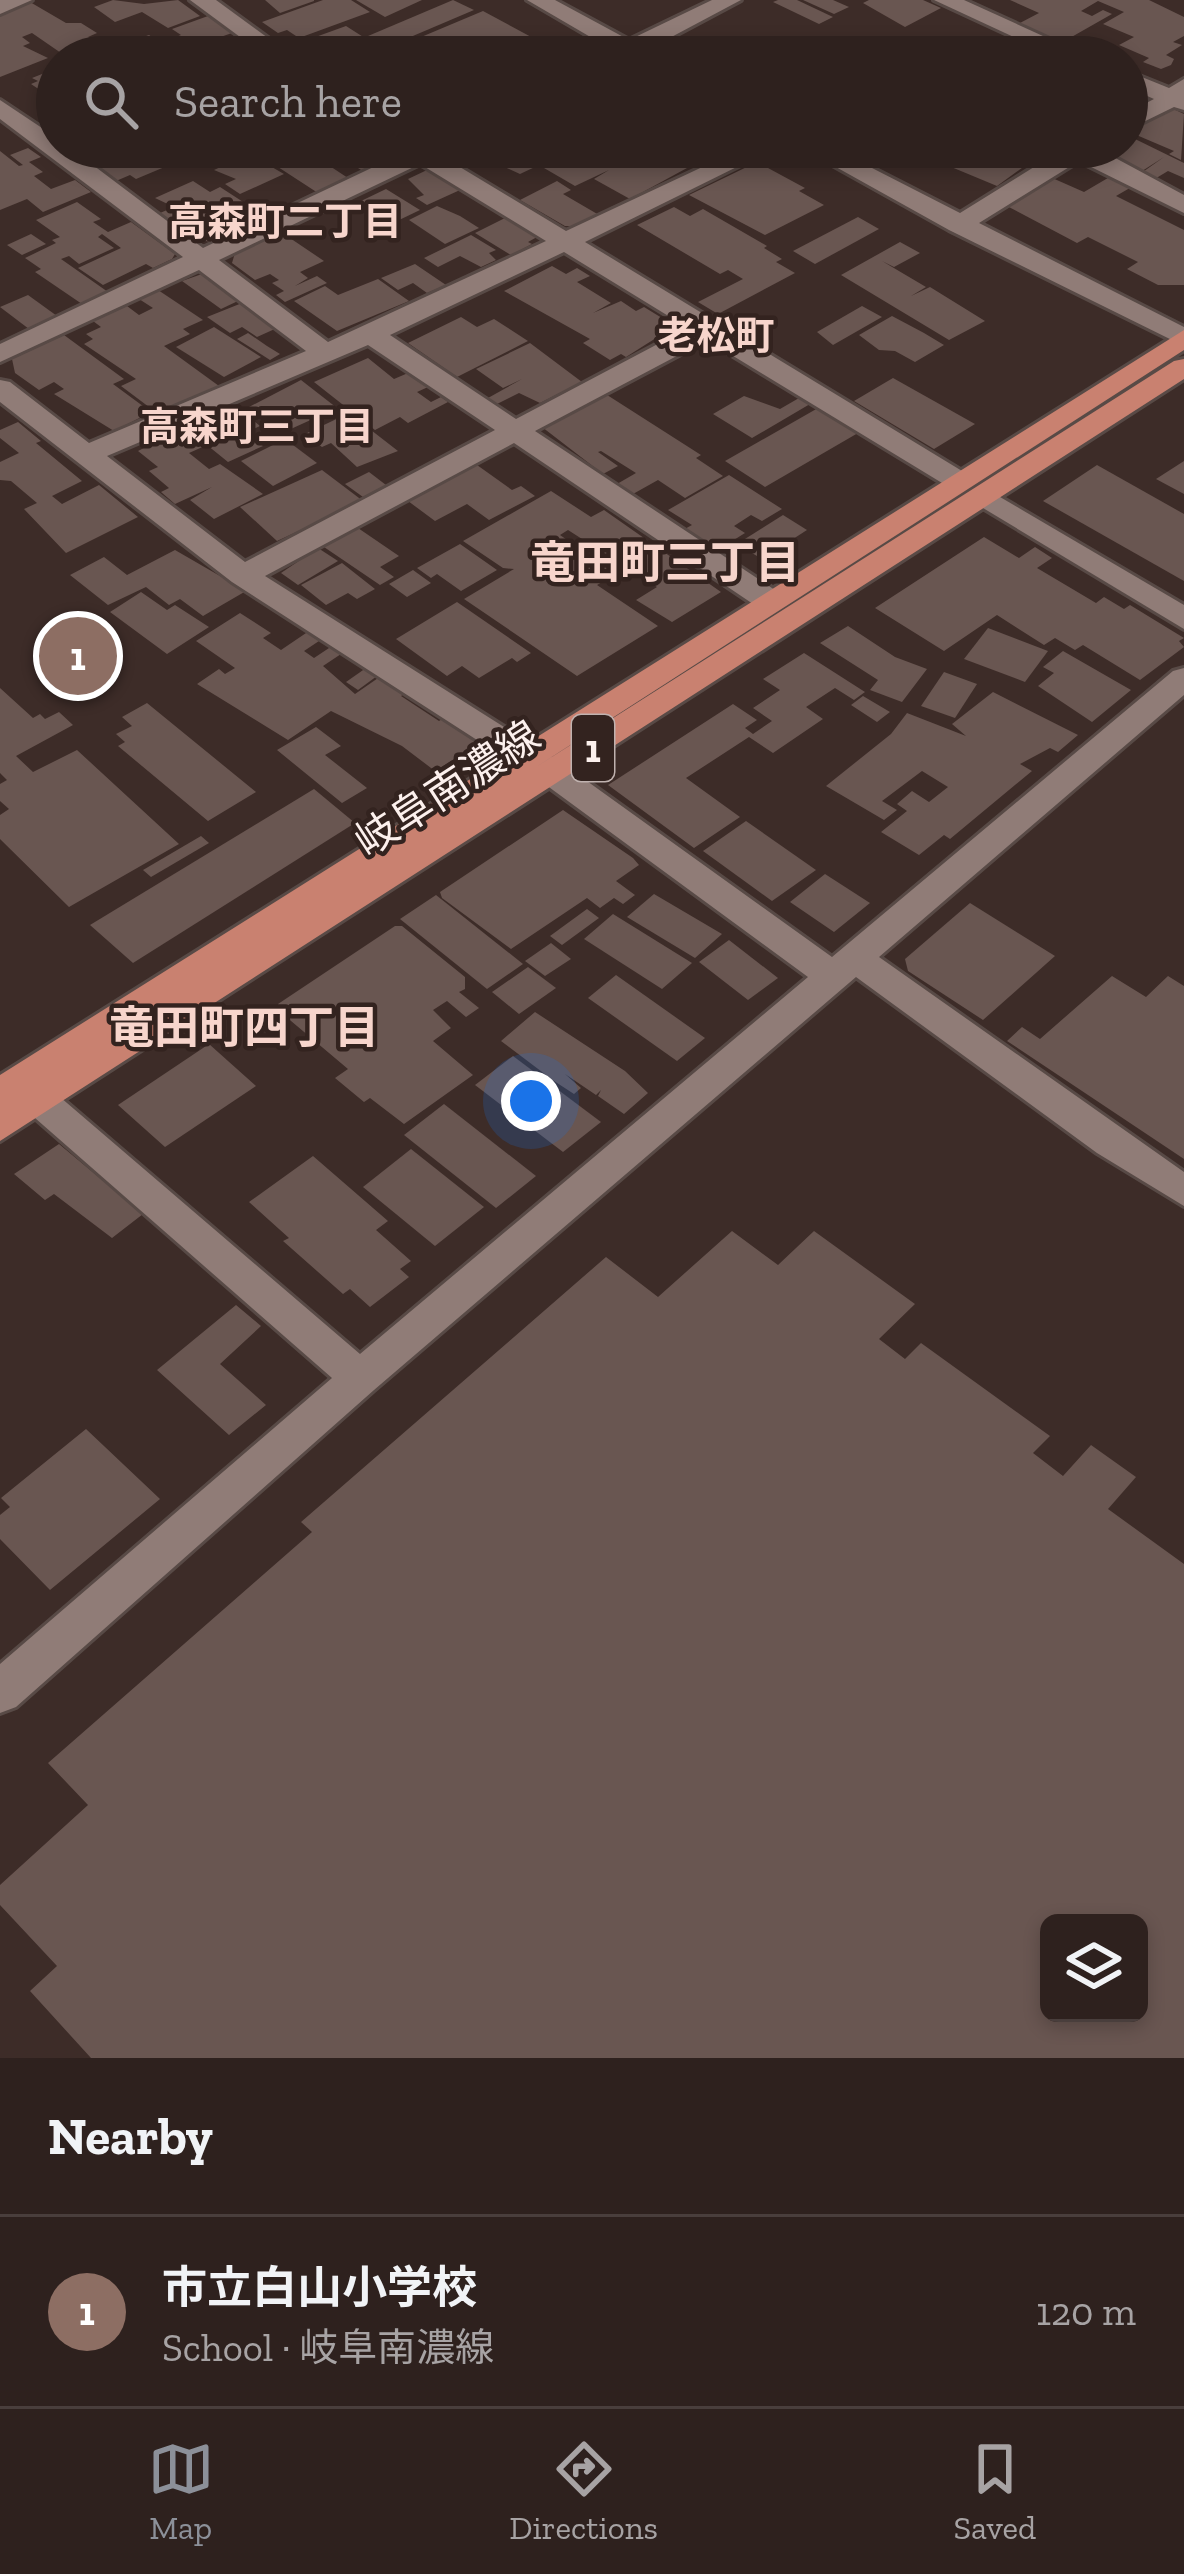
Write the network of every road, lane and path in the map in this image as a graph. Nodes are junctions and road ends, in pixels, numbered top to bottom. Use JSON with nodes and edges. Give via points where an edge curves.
{"nodes":[{"id":1,"x":21,"y":0,"type":"edge"},
{"id":2,"x":201,"y":0,"type":"edge"},
{"id":3,"x":538,"y":0,"type":"edge"},
{"id":4,"x":730,"y":0,"type":"edge"},
{"id":5,"x":945,"y":0,"type":"edge"},
{"id":6,"x":0,"y":8,"type":"edge"},
{"id":7,"x":252,"y":36,"type":"edge"},
{"id":8,"x":598,"y":36,"type":"edge"},
{"id":9,"x":662,"y":36,"type":"edge"},
{"id":10,"x":1028,"y":36,"type":"edge"},
{"id":11,"x":1148,"y":85,"type":"edge"},
{"id":12,"x":1180,"y":96,"type":"edge"},
{"id":13,"x":0,"y":107,"type":"edge"},
{"id":14,"x":1148,"y":112,"type":"edge"},
{"id":15,"x":36,"y":134,"type":"edge"},
{"id":16,"x":82,"y":168,"type":"edge"},
{"id":17,"x":385,"y":168,"type":"edge"},
{"id":18,"x":450,"y":168,"type":"edge"},
{"id":19,"x":721,"y":168,"type":"edge"},
{"id":20,"x":851,"y":168,"type":"edge"},
{"id":21,"x":1048,"y":168,"type":"edge"},
{"id":22,"x":1116,"y":168,"type":"edge"},
{"id":23,"x":1184,"y":205,"type":"edge"},
{"id":24,"x":958,"y":225,"type":"junction"},
{"id":25,"x":567,"y":244,"type":"junction"},
{"id":26,"x":202,"y":258,"type":"junction"},
{"id":27,"x":710,"y":326,"type":"junction"},
{"id":28,"x":370,"y":334,"type":"junction"},
{"id":29,"x":1184,"y":338,"type":"edge"},
{"id":30,"x":326,"y":353,"type":"junction"},
{"id":31,"x":0,"y":354,"type":"edge"},
{"id":32,"x":1184,"y":367,"type":"edge"},
{"id":33,"x":0,"y":388,"type":"edge"},
{"id":34,"x":514,"y":431,"type":"junction"},
{"id":35,"x":83,"y":456,"type":"junction"},
{"id":36,"x":970,"y":488,"type":"junction"},
{"id":37,"x":243,"y":575,"type":"junction"},
{"id":38,"x":770,"y":601,"type":"junction"},
{"id":39,"x":1184,"y":619,"type":"edge"},
{"id":40,"x":1184,"y":678,"type":"edge"},
{"id":41,"x":540,"y":764,"type":"junction"},
{"id":42,"x":846,"y":968,"type":"junction"},
{"id":43,"x":0,"y":1093,"type":"edge"},
{"id":44,"x":40,"y":1101,"type":"junction"},
{"id":45,"x":0,"y":1126,"type":"edge"},
{"id":46,"x":1184,"y":1191,"type":"edge"},
{"id":47,"x":360,"y":1378,"type":"junction"},
{"id":48,"x":0,"y":1692,"type":"edge"}],
"edges":[{"from":1,"to":6,"type":"street"},
{"from":2,"to":7,"type":"street"},
{"from":3,"to":8,"type":"street"},
{"from":4,"to":9,"type":"street"},
{"from":5,"to":10,"type":"street"},
{"from":11,"to":12,"type":"street"},
{"from":12,"to":14,"type":"street"},
{"from":13,"to":15,"type":"street"},
{"from":16,"to":26,"type":"street"},
{"from":17,"to":26,"type":"street"},
{"from":18,"to":25,"type":"street"},
{"from":19,"to":25,"type":"street"},
{"from":20,"to":24,"type":"street"},
{"from":21,"to":24,"type":"street"},
{"from":22,"to":23,"type":"street"},
{"from":24,"to":29,"type":"street"},
{"from":25,"to":27,"type":"street"},
{"from":25,"to":28,"type":"street"},
{"from":26,"to":30,"type":"street"},
{"from":26,"to":31,"type":"street"},
{"from":27,"to":34,"type":"street"},
{"from":27,"to":36,"type":"street"},
{"from":28,"to":30,"type":"street"},
{"from":28,"to":34,"type":"street"},
{"from":29,"to":36,"type":"main road","name":"岐阜南濃線","number":"1"},
{"from":30,"to":35,"type":"street"},
{"from":32,"to":36,"type":"main road","name":"岐阜南濃線","number":"1"},
{"from":33,"to":35,"type":"street"},
{"from":34,"to":37,"type":"street"},
{"from":34,"to":38,"type":"street"},
{"from":35,"to":37,"type":"street"},
{"from":36,"to":38,"type":"main road","name":"岐阜南濃線","number":"1"},
{"from":36,"to":39,"type":"street"},
{"from":36,"to":41,"type":"main road","name":"岐阜南濃線","number":"1"},
{"from":37,"to":41,"type":"street"},
{"from":38,"to":41,"type":"main road","name":"岐阜南濃線","number":"1"},
{"from":40,"to":42,"type":"street"},
{"from":41,"to":42,"type":"street"},
{"from":41,"to":43,"type":"main road","name":"岐阜南濃線","number":"1"},
{"from":41,"to":44,"type":"main road","name":"岐阜南濃線","number":"1"},
{"from":42,"to":46,"type":"street"},
{"from":42,"to":47,"type":"street"},
{"from":44,"to":45,"type":"main road","name":"岐阜南濃線","number":"1"},
{"from":44,"to":47,"type":"street"},
{"from":47,"to":48,"type":"street"}]}
